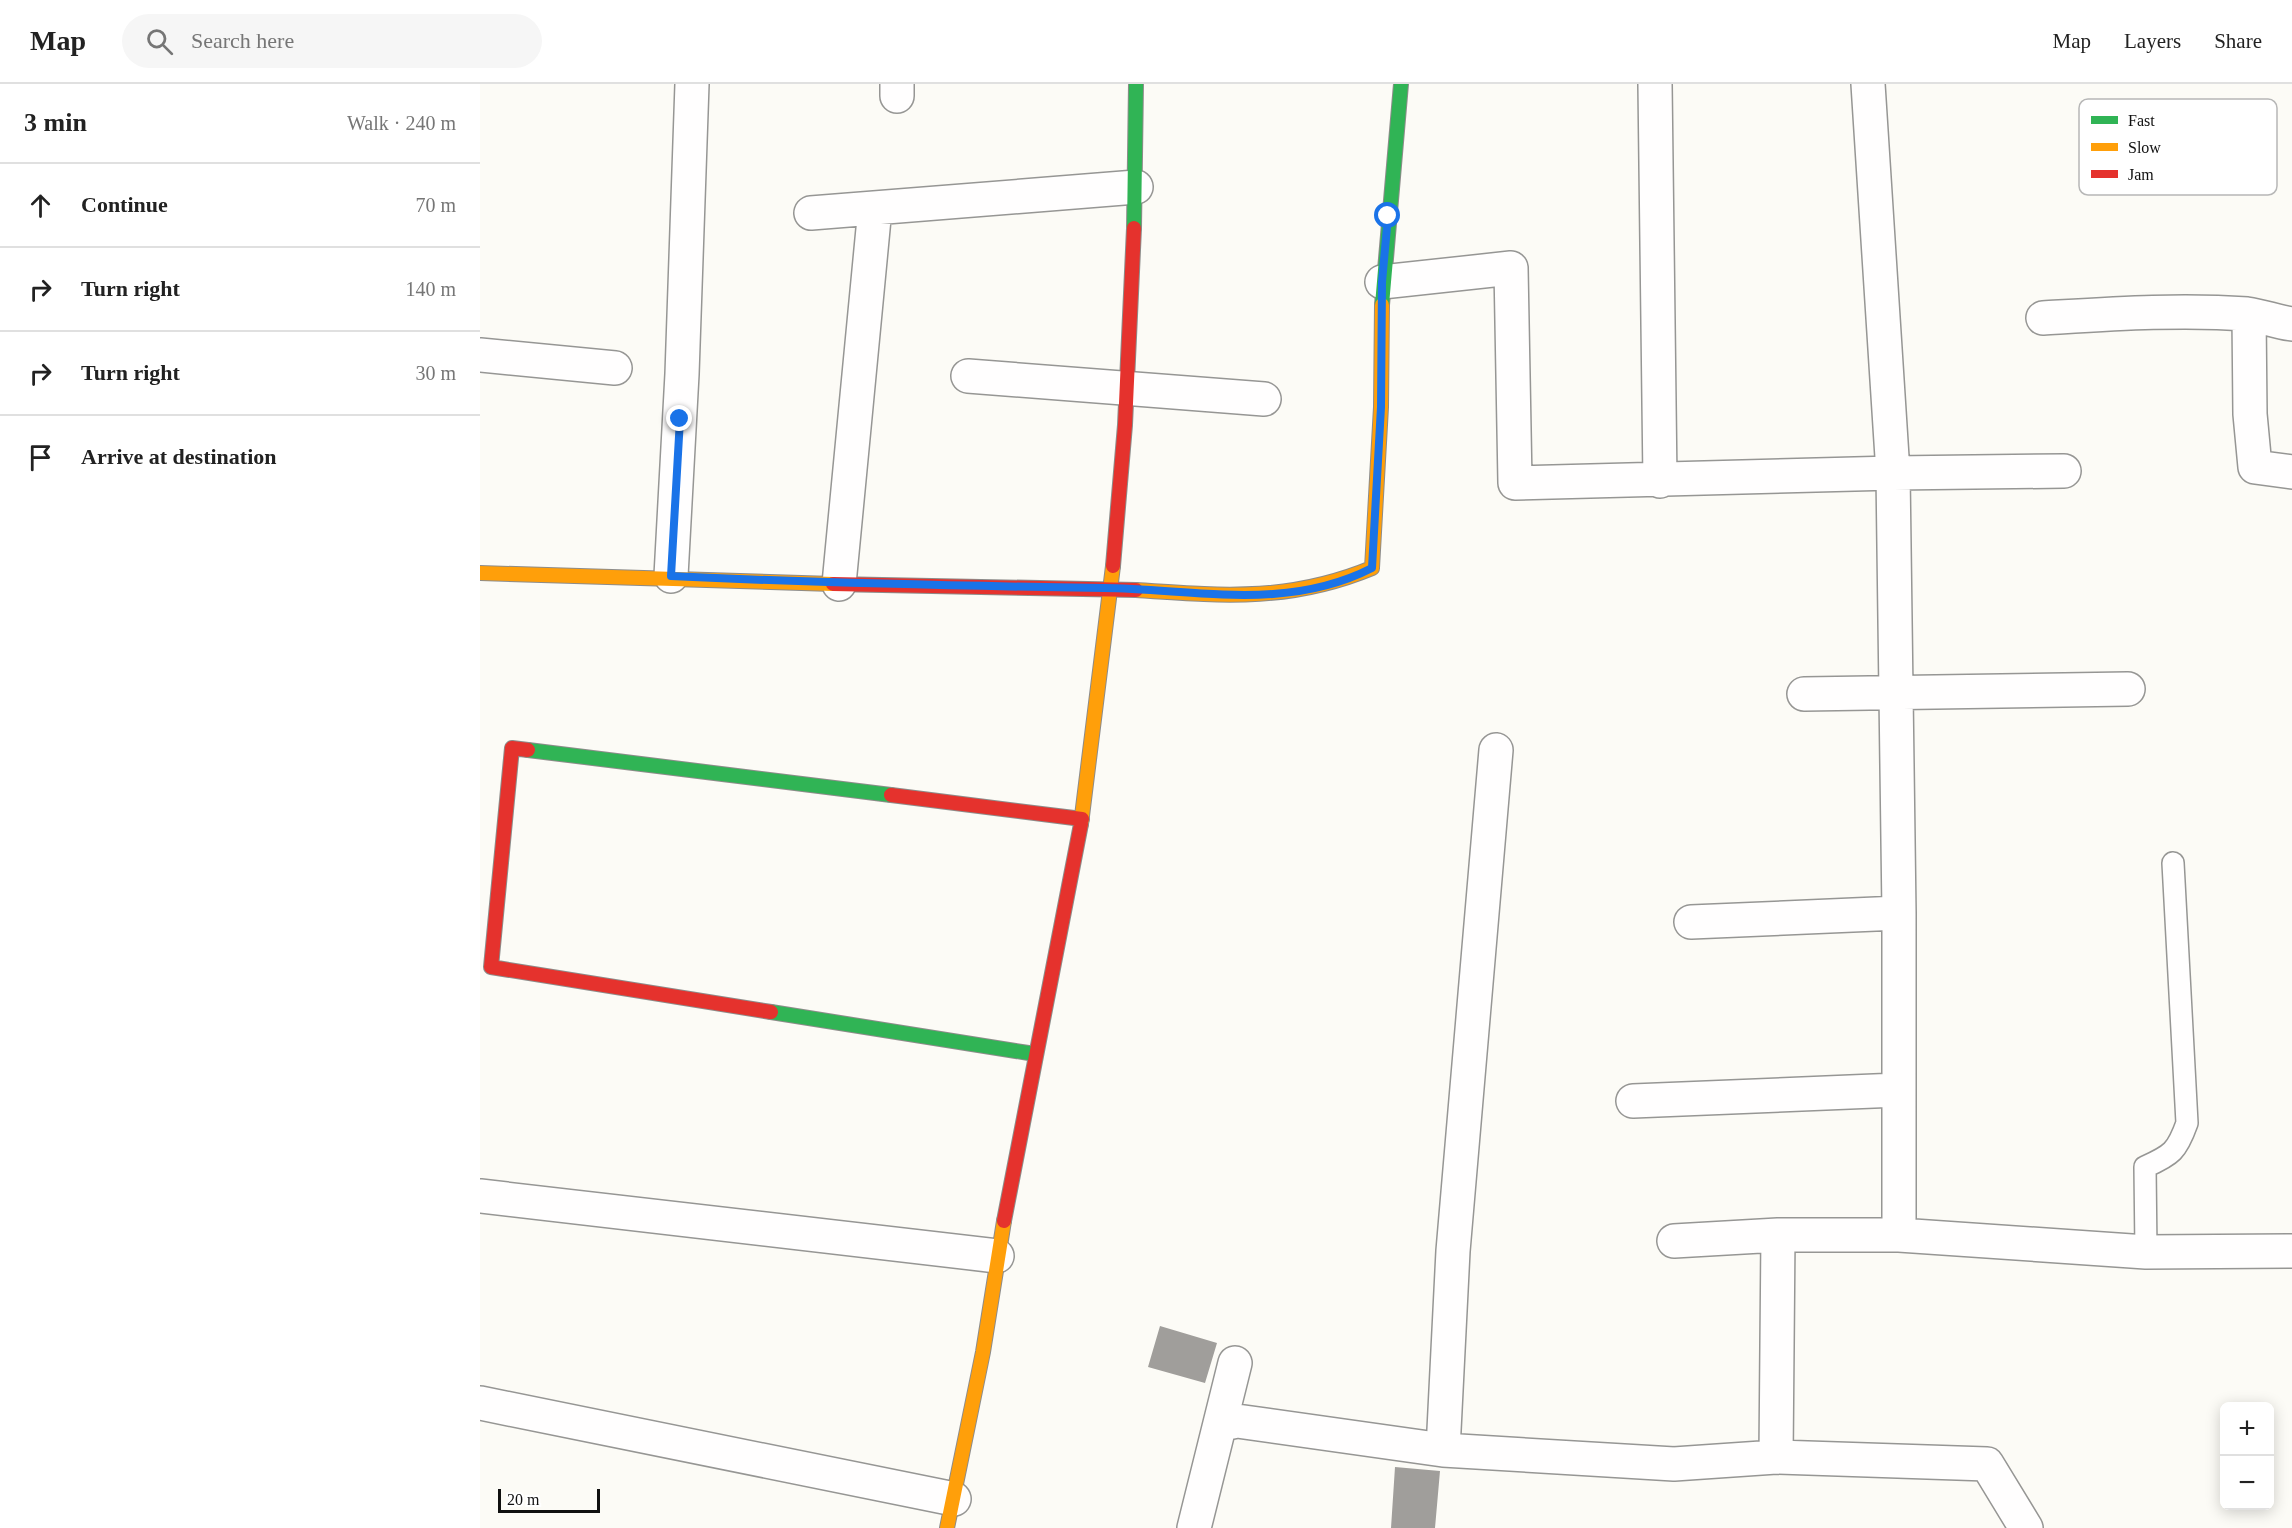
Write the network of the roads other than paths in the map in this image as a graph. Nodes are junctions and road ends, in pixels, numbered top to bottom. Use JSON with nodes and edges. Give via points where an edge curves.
{"nodes":[{"id":1,"x":692,"y":84,"type":"edge"},
{"id":2,"x":1137,"y":84,"type":"edge"},
{"id":3,"x":1401,"y":84,"type":"edge"},
{"id":4,"x":1654,"y":84,"type":"edge"},
{"id":5,"x":1868,"y":84,"type":"edge"},
{"id":6,"x":1136,"y":187,"type":"junction"},
{"id":7,"x":875,"y":208,"type":"junction"},
{"id":8,"x":811,"y":213,"type":"dead end"},
{"id":9,"x":1382,"y":282,"type":"junction"},
{"id":10,"x":2249,"y":315,"type":"junction"},
{"id":11,"x":2043,"y":318,"type":"dead end"},
{"id":12,"x":2292,"y":324,"type":"edge"},
{"id":13,"x":480,"y":355,"type":"edge"},
{"id":14,"x":615,"y":368,"type":"dead end"},
{"id":15,"x":969,"y":376,"type":"dead end"},
{"id":16,"x":1127,"y":389,"type":"junction"},
{"id":17,"x":1264,"y":399,"type":"dead end"},
{"id":18,"x":2064,"y":471,"type":"dead end"},
{"id":19,"x":1893,"y":472,"type":"junction"},
{"id":20,"x":2292,"y":472,"type":"edge"},
{"id":21,"x":1660,"y":481,"type":"junction"},
{"id":22,"x":480,"y":573,"type":"edge"},
{"id":23,"x":671,"y":576,"type":"junction"},
{"id":24,"x":839,"y":585,"type":"junction"},
{"id":25,"x":1111,"y":588,"type":"junction"},
{"id":26,"x":2128,"y":689,"type":"dead end"},
{"id":27,"x":1804,"y":694,"type":"dead end"},
{"id":28,"x":1897,"y":694,"type":"junction"},
{"id":29,"x":1496,"y":750,"type":"dead end"},
{"id":30,"x":1082,"y":819,"type":"junction"},
{"id":31,"x":2173,"y":863,"type":"dead end"},
{"id":32,"x":1899,"y":913,"type":"junction"},
{"id":33,"x":1691,"y":922,"type":"dead end"},
{"id":34,"x":1035,"y":1054,"type":"junction"},
{"id":35,"x":1898,"y":1090,"type":"junction"},
{"id":36,"x":1633,"y":1101,"type":"dead end"},
{"id":37,"x":480,"y":1196,"type":"edge"},
{"id":38,"x":1778,"y":1235,"type":"junction"},
{"id":39,"x":1899,"y":1235,"type":"junction"},
{"id":40,"x":1674,"y":1240,"type":"dead end"},
{"id":41,"x":2292,"y":1251,"type":"edge"},
{"id":42,"x":2146,"y":1252,"type":"junction"},
{"id":43,"x":997,"y":1256,"type":"junction"},
{"id":44,"x":1235,"y":1363,"type":"dead end"},
{"id":45,"x":480,"y":1402,"type":"edge"},
{"id":46,"x":1222,"y":1424,"type":"junction"},
{"id":47,"x":1443,"y":1450,"type":"junction"},
{"id":48,"x":1776,"y":1457,"type":"junction"},
{"id":49,"x":951,"y":1513,"type":"edge"},
{"id":50,"x":1194,"y":1528,"type":"edge"},
{"id":51,"x":2026,"y":1528,"type":"edge"}],
"edges":[{"from":1,"to":23,"type":"street"},
{"from":2,"to":6,"type":"street"},
{"from":3,"to":9,"type":"street"},
{"from":4,"to":21,"type":"street"},
{"from":5,"to":19,"type":"street"},
{"from":6,"to":7,"type":"street"},
{"from":6,"to":16,"type":"street"},
{"from":7,"to":8,"type":"street"},
{"from":7,"to":24,"type":"street"},
{"from":9,"to":21,"type":"street","via":[[1511,268],[1515,483]]},
{"from":9,"to":25,"type":"street","via":[[1381,407],[1372,568],[1317,587],[1246,597]]},
{"from":10,"to":11,"type":"street","via":[[2138,313]]},
{"from":10,"to":12,"type":"street"},
{"from":10,"to":20,"type":"street","via":[[2255,467]]},
{"from":13,"to":14,"type":"street"},
{"from":15,"to":16,"type":"street"},
{"from":16,"to":17,"type":"street"},
{"from":16,"to":25,"type":"street"},
{"from":18,"to":19,"type":"street"},
{"from":19,"to":21,"type":"street"},
{"from":19,"to":28,"type":"street"},
{"from":22,"to":23,"type":"street"},
{"from":23,"to":24,"type":"street"},
{"from":24,"to":25,"type":"street"},
{"from":25,"to":30,"type":"street"},
{"from":26,"to":28,"type":"street"},
{"from":27,"to":28,"type":"street"},
{"from":28,"to":32,"type":"street"},
{"from":29,"to":47,"type":"street","via":[[1453,1251]]},
{"from":30,"to":34,"type":"street"},
{"from":30,"to":34,"type":"street","via":[[512,748],[490,967]]},
{"from":31,"to":42,"type":"lane","via":[[2187,1123],[2179,1146],[2145,1167]]},
{"from":32,"to":33,"type":"street"},
{"from":32,"to":35,"type":"street"},
{"from":34,"to":43,"type":"street"},
{"from":35,"to":36,"type":"street"},
{"from":35,"to":39,"type":"street"},
{"from":37,"to":43,"type":"street"},
{"from":38,"to":39,"type":"street"},
{"from":38,"to":40,"type":"street"},
{"from":38,"to":48,"type":"street"},
{"from":39,"to":42,"type":"street"},
{"from":41,"to":42,"type":"street"},
{"from":43,"to":49,"type":"street","via":[[983,1352]]},
{"from":44,"to":46,"type":"street"},
{"from":45,"to":49,"type":"street"},
{"from":46,"to":47,"type":"street","via":[[1237,1421]]},
{"from":46,"to":50,"type":"street","via":[[1216,1433]]},
{"from":47,"to":48,"type":"street","via":[[1674,1464]]},
{"from":48,"to":51,"type":"street","via":[[1987,1464]]}]}
